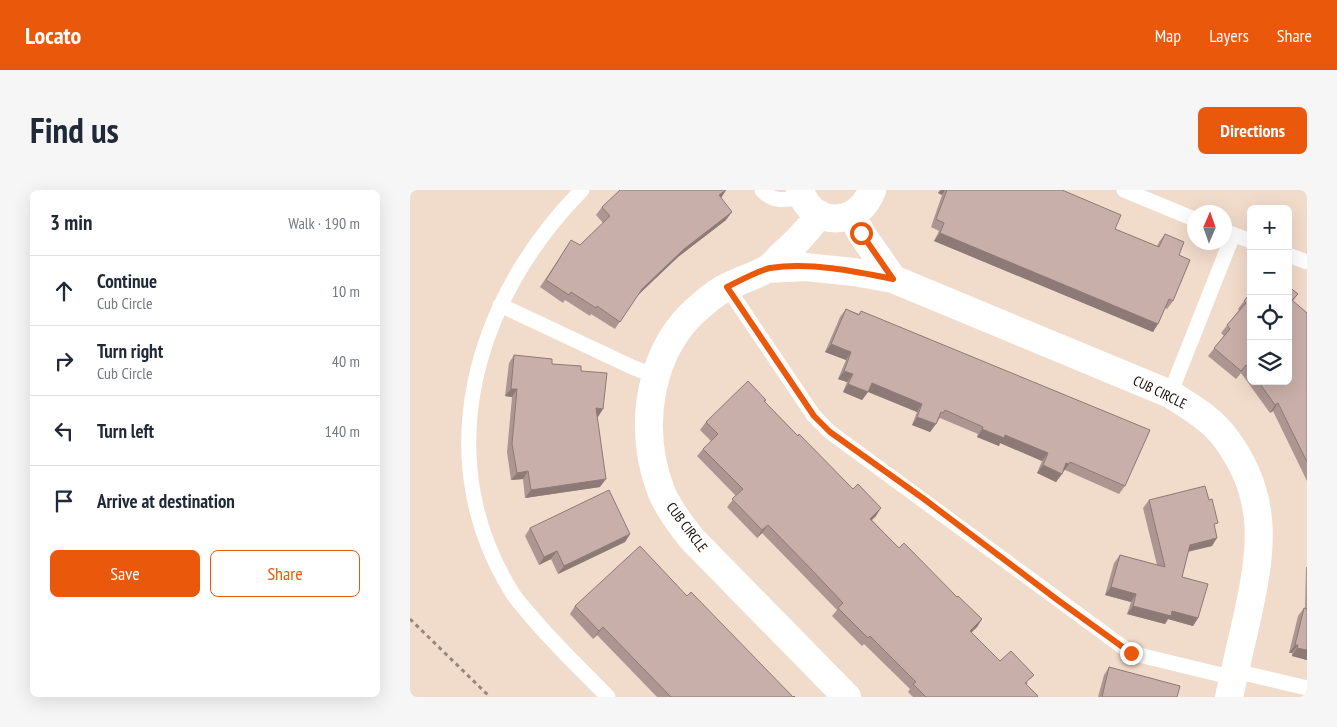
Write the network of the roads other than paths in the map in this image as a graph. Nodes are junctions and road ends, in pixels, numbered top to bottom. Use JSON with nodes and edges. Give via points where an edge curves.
{"nodes":[{"id":1,"x":582,"y":190,"type":"edge"},
{"id":2,"x":762,"y":190,"type":"edge"},
{"id":3,"x":872,"y":190,"type":"edge"},
{"id":4,"x":1124,"y":190,"type":"edge"},
{"id":5,"x":807,"y":201,"type":"edge"},
{"id":6,"x":852,"y":215,"type":"junction"},
{"id":7,"x":1187,"y":216,"type":"edge"},
{"id":8,"x":1232,"y":234,"type":"edge"},
{"id":9,"x":1247,"y":240,"type":"edge"},
{"id":10,"x":1223,"y":250,"type":"edge"},
{"id":11,"x":1292,"y":256,"type":"edge"},
{"id":12,"x":1307,"y":262,"type":"edge"},
{"id":13,"x":768,"y":268,"type":"junction"},
{"id":14,"x":893,"y":279,"type":"junction"},
{"id":15,"x":727,"y":287,"type":"junction"},
{"id":16,"x":500,"y":305,"type":"junction"},
{"id":17,"x":655,"y":376,"type":"junction"},
{"id":18,"x":1170,"y":394,"type":"junction"},
{"id":19,"x":1233,"y":682,"type":"edge"},
{"id":20,"x":1307,"y":688,"type":"edge"},
{"id":21,"x":608,"y":697,"type":"edge"},
{"id":22,"x":847,"y":697,"type":"edge"}],
"edges":[{"from":1,"to":16,"type":"lane","via":[[546,231]]},
{"from":2,"to":5,"type":"lane","via":[[768,198]]},
{"from":3,"to":6,"type":"street","via":[[862,209]]},
{"from":4,"to":7,"type":"lane"},
{"from":5,"to":6,"type":"street","via":[[830,218]]},
{"from":5,"to":13,"type":"street","name":"CUB CIRCLE","via":[[809,229]]},
{"from":6,"to":14,"type":"street"},
{"from":8,"to":9,"type":"lane"},
{"from":10,"to":18,"type":"lane"},
{"from":11,"to":12,"type":"lane"},
{"from":13,"to":14,"type":"street","name":"CUB CIRCLE","via":[[806,267]]},
{"from":13,"to":15,"type":"street","name":"CUB CIRCLE"},
{"from":14,"to":18,"type":"street","name":"CUB CIRCLE"},
{"from":15,"to":17,"type":"street","name":"CUB CIRCLE","via":[[702,305],[682,326],[667,348]]},
{"from":15,"to":19,"type":"lane","via":[[814,416],[830,432],[1131,653]]},
{"from":16,"to":17,"type":"lane"},
{"from":16,"to":21,"type":"lane","via":[[475,382],[469,422],[469,469],[477,513],[493,556],[514,595],[544,632]]},
{"from":17,"to":22,"type":"street","name":"CUB CIRCLE","via":[[649,406],[649,438],[656,477],[674,516],[692,539]]},
{"from":18,"to":19,"type":"street","name":"CUB CIRCLE","via":[[1201,414],[1223,435],[1252,489],[1259,518],[1256,579]]},
{"from":19,"to":20,"type":"lane"}]}
